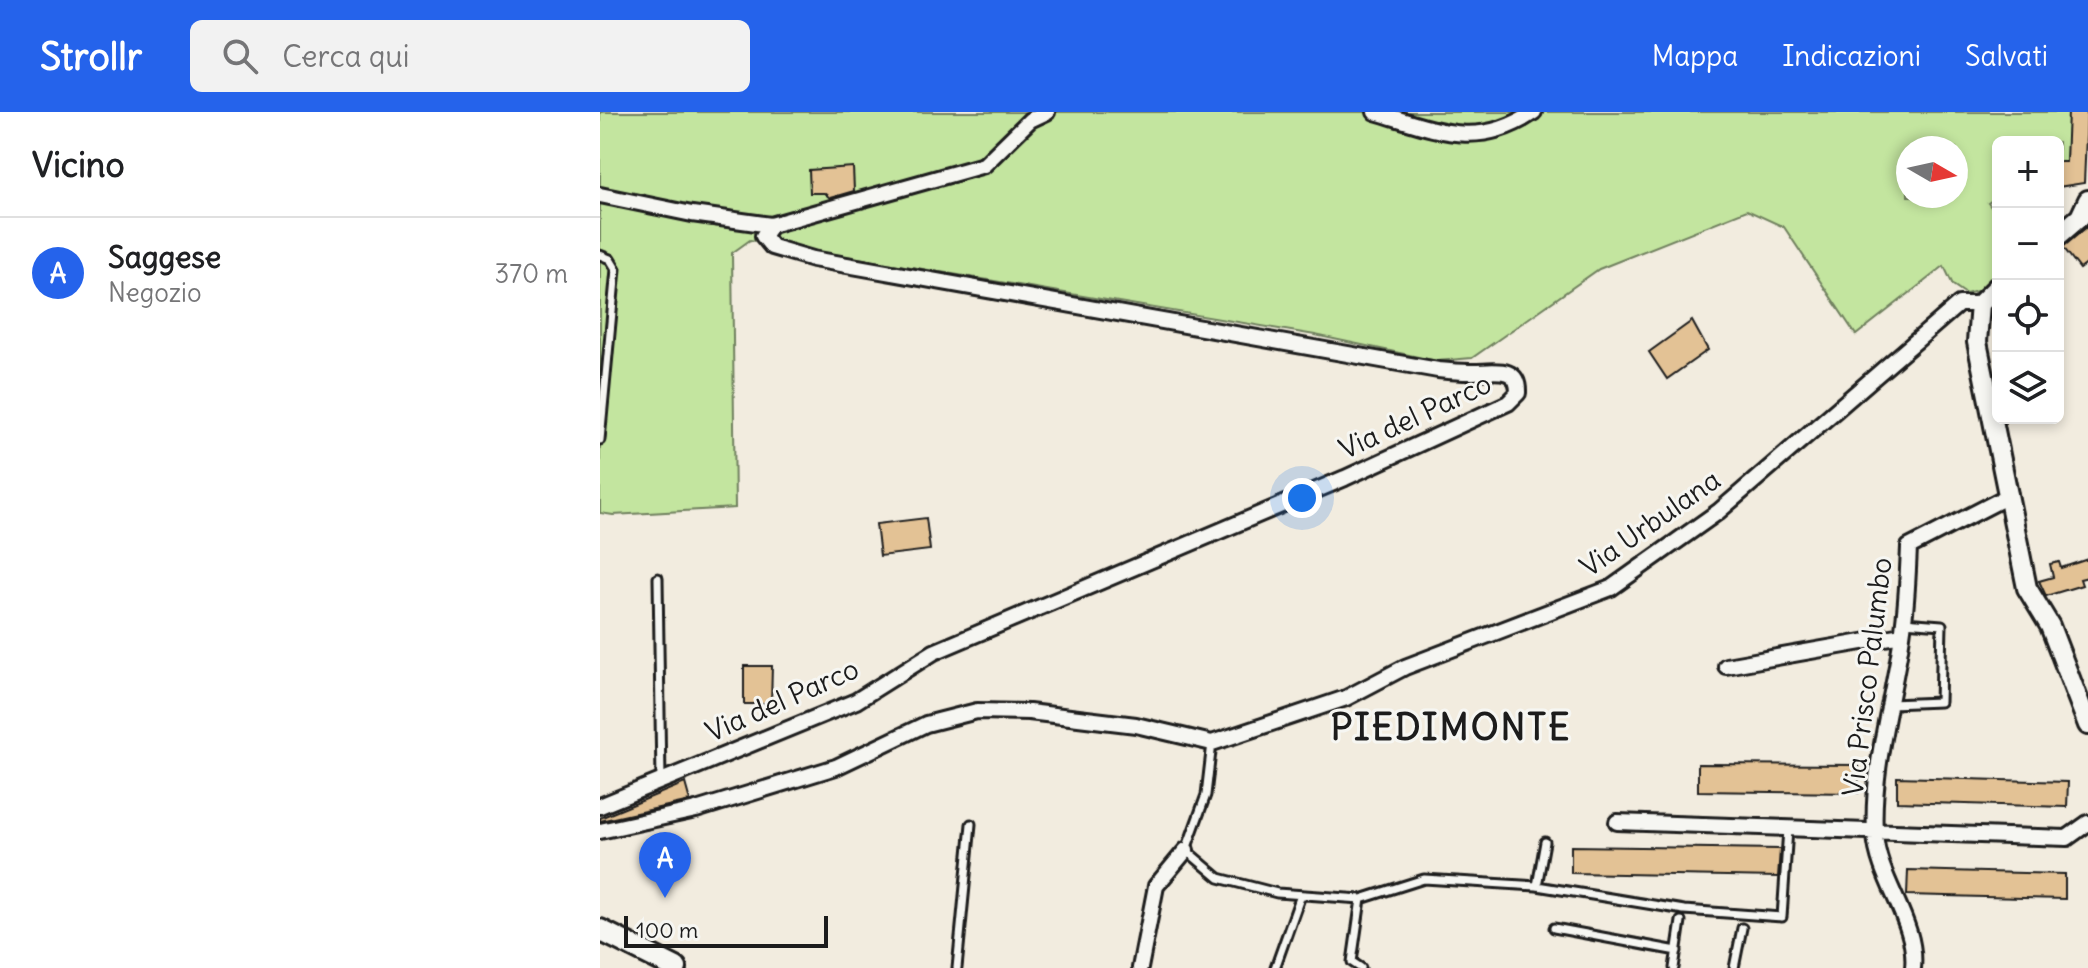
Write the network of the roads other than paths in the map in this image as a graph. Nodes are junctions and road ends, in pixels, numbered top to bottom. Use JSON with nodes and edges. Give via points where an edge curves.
{"nodes":[{"id":1,"x":1047,"y":112,"type":"edge"},
{"id":2,"x":1375,"y":112,"type":"edge"},
{"id":3,"x":1534,"y":112,"type":"edge"},
{"id":4,"x":600,"y":195,"type":"edge"},
{"id":5,"x":2088,"y":200,"type":"edge"},
{"id":6,"x":771,"y":225,"type":"junction"},
{"id":7,"x":2064,"y":231,"type":"edge"},
{"id":8,"x":600,"y":255,"type":"edge"},
{"id":9,"x":1992,"y":292,"type":"edge"},
{"id":10,"x":1980,"y":304,"type":"junction"},
{"id":11,"x":600,"y":440,"type":"edge"},
{"id":12,"x":2010,"y":495,"type":"junction"},
{"id":13,"x":658,"y":578,"type":"dead end"},
{"id":14,"x":1903,"y":629,"type":"junction"},
{"id":15,"x":1726,"y":666,"type":"dead end"},
{"id":16,"x":1890,"y":704,"type":"junction"},
{"id":17,"x":2088,"y":725,"type":"edge"},
{"id":18,"x":1212,"y":743,"type":"junction"},
{"id":19,"x":661,"y":781,"type":"junction"},
{"id":20,"x":600,"y":806,"type":"edge"},
{"id":21,"x":1617,"y":822,"type":"dead end"},
{"id":22,"x":2088,"y":823,"type":"edge"},
{"id":23,"x":971,"y":824,"type":"dead end"},
{"id":24,"x":1788,"y":829,"type":"junction"},
{"id":25,"x":600,"y":831,"type":"edge"},
{"id":26,"x":1875,"y":833,"type":"junction"},
{"id":27,"x":1545,"y":842,"type":"dead end"},
{"id":28,"x":1186,"y":850,"type":"junction"},
{"id":29,"x":1537,"y":886,"type":"junction"},
{"id":30,"x":1301,"y":895,"type":"junction"},
{"id":31,"x":1361,"y":899,"type":"junction"},
{"id":32,"x":1681,"y":921,"type":"dead end"},
{"id":33,"x":1554,"y":928,"type":"dead end"},
{"id":34,"x":1742,"y":928,"type":"dead end"},
{"id":35,"x":600,"y":930,"type":"edge"},
{"id":36,"x":1677,"y":951,"type":"junction"},
{"id":37,"x":676,"y":968,"type":"edge"},
{"id":38,"x":957,"y":968,"type":"edge"},
{"id":39,"x":1140,"y":968,"type":"edge"},
{"id":40,"x":1275,"y":968,"type":"edge"},
{"id":41,"x":1361,"y":968,"type":"edge"},
{"id":42,"x":1674,"y":968,"type":"edge"},
{"id":43,"x":1734,"y":968,"type":"edge"},
{"id":44,"x":1913,"y":968,"type":"edge"}],
"edges":[{"from":1,"to":6,"type":"street","via":[[1030,120],[984,165]]},
{"from":2,"to":3,"type":"street","via":[[1461,136],[1505,130]]},
{"from":4,"to":6,"type":"street"},
{"from":5,"to":7,"type":"street","via":[[2080,217]]},
{"from":6,"to":19,"type":"street","name":"Via del Parco","via":[[763,236],[772,247],[813,259],[1438,370],[1500,370],[1518,383],[1518,393],[1508,403],[1345,478],[934,652],[856,701]]},
{"from":8,"to":11,"type":"lane","via":[[616,269]]},
{"from":9,"to":10,"type":"street"},
{"from":10,"to":12,"type":"street","via":[[1977,342]]},
{"from":10,"to":18,"type":"street","name":"Via Urbulana","via":[[1959,304],[1718,512],[1611,588],[1405,667],[1346,698]]},
{"from":12,"to":14,"type":"street","name":"Via Prisco Palumbo","via":[[1909,547]]},
{"from":12,"to":17,"type":"street","via":[[2027,588],[2050,626]]},
{"from":13,"to":19,"type":"lane"},
{"from":14,"to":15,"type":"street"},
{"from":14,"to":16,"type":"street","name":"Via Prisco Palumbo"},
{"from":14,"to":16,"type":"lane","via":[[1942,625],[1940,702]]},
{"from":16,"to":26,"type":"street","name":"Via Prisco Palumbo","via":[[1877,770]]},
{"from":18,"to":25,"type":"street","via":[[1136,725],[977,711],[926,724],[836,767],[696,810]]},
{"from":18,"to":28,"type":"lane","via":[[1206,795]]},
{"from":19,"to":20,"type":"street","name":"Via del Parco"},
{"from":21,"to":24,"type":"street"},
{"from":22,"to":26,"type":"street","via":[[2067,838]]},
{"from":23,"to":38,"type":"lane"},
{"from":24,"to":26,"type":"street"},
{"from":24,"to":29,"type":"lane","via":[[1782,917],[1684,910]]},
{"from":26,"to":44,"type":"street","name":"Via Prisco Palumbo","via":[[1878,863],[1913,943]]},
{"from":27,"to":29,"type":"lane"},
{"from":28,"to":30,"type":"lane","via":[[1219,878]]},
{"from":28,"to":39,"type":"street","via":[[1156,886]]},
{"from":29,"to":31,"type":"lane","via":[[1424,879]]},
{"from":30,"to":31,"type":"lane"},
{"from":30,"to":40,"type":"lane"},
{"from":31,"to":41,"type":"lane","via":[[1352,962]]},
{"from":32,"to":36,"type":"lane"},
{"from":33,"to":36,"type":"lane"},
{"from":34,"to":43,"type":"lane"},
{"from":35,"to":37,"type":"main road","via":[[627,936]]},
{"from":36,"to":42,"type":"lane"}]}
